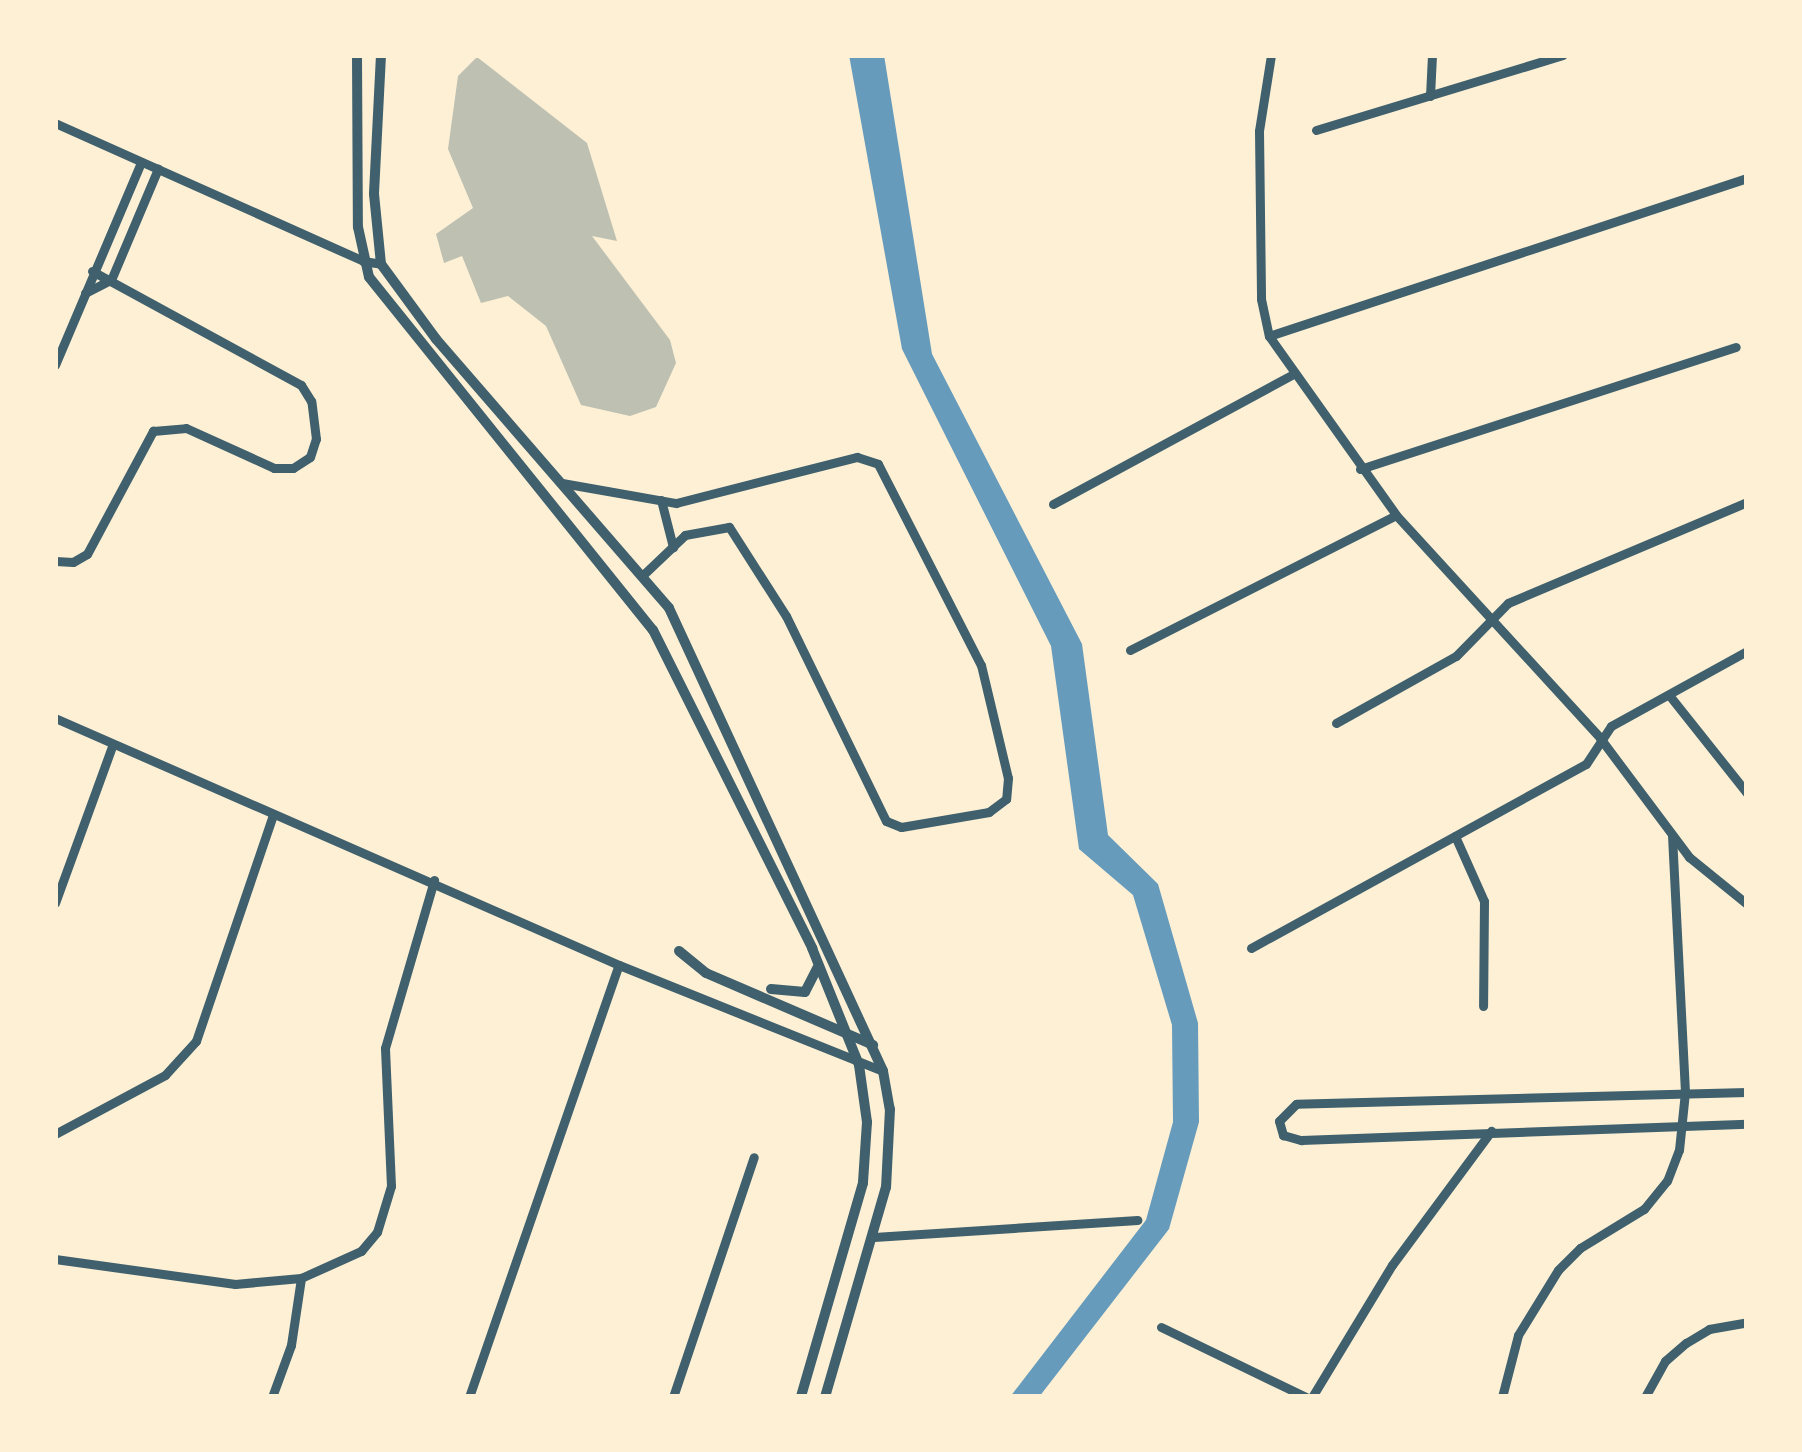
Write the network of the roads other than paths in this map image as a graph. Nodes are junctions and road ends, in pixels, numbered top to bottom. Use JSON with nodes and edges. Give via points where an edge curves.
{"nodes":[{"id":1,"x":357,"y":55,"type":"edge"},
{"id":2,"x":382,"y":55,"type":"edge"},
{"id":3,"x":1271,"y":55,"type":"edge"},
{"id":4,"x":1432,"y":55,"type":"edge"},
{"id":5,"x":1563,"y":55,"type":"edge"},
{"id":6,"x":1430,"y":96,"type":"junction"},
{"id":7,"x":55,"y":123,"type":"edge"},
{"id":8,"x":1316,"y":130,"type":"dead end"},
{"id":9,"x":141,"y":162,"type":"junction"},
{"id":10,"x":158,"y":169,"type":"junction"},
{"id":11,"x":1747,"y":178,"type":"edge"},
{"id":12,"x":363,"y":261,"type":"junction"},
{"id":13,"x":381,"y":264,"type":"junction"},
{"id":14,"x":92,"y":271,"type":"junction"},
{"id":15,"x":111,"y":280,"type":"junction"},
{"id":16,"x":85,"y":292,"type":"junction"},
{"id":17,"x":1269,"y":336,"type":"junction"},
{"id":18,"x":436,"y":339,"type":"junction"},
{"id":19,"x":1736,"y":347,"type":"dead end"},
{"id":20,"x":426,"y":349,"type":"junction"},
{"id":21,"x":55,"y":366,"type":"edge"},
{"id":22,"x":1292,"y":376,"type":"junction"},
{"id":23,"x":1360,"y":469,"type":"junction"},
{"id":24,"x":562,"y":483,"type":"junction"},
{"id":25,"x":660,"y":500,"type":"junction"},
{"id":26,"x":1747,"y":502,"type":"edge"},
{"id":27,"x":1053,"y":504,"type":"dead end"},
{"id":28,"x":1396,"y":515,"type":"junction"},
{"id":29,"x":673,"y":546,"type":"junction"},
{"id":30,"x":55,"y":562,"type":"edge"},
{"id":31,"x":644,"y":574,"type":"junction"},
{"id":32,"x":1486,"y":619,"type":"junction"},
{"id":33,"x":1130,"y":650,"type":"dead end"},
{"id":34,"x":1747,"y":651,"type":"edge"},
{"id":35,"x":1734,"y":658,"type":"junction"},
{"id":36,"x":1747,"y":660,"type":"edge"},
{"id":37,"x":1669,"y":696,"type":"junction"},
{"id":38,"x":55,"y":718,"type":"edge"},
{"id":39,"x":1336,"y":723,"type":"dead end"},
{"id":40,"x":1600,"y":738,"type":"junction"},
{"id":41,"x":112,"y":746,"type":"junction"},
{"id":42,"x":1747,"y":792,"type":"edge"},
{"id":43,"x":273,"y":815,"type":"junction"},
{"id":44,"x":1672,"y":835,"type":"junction"},
{"id":45,"x":1456,"y":836,"type":"junction"},
{"id":46,"x":434,"y":880,"type":"junction"},
{"id":47,"x":55,"y":902,"type":"edge"},
{"id":48,"x":1747,"y":904,"type":"edge"},
{"id":49,"x":1251,"y":948,"type":"dead end"},
{"id":50,"x":678,"y":951,"type":"dead end"},
{"id":51,"x":817,"y":962,"type":"junction"},
{"id":52,"x":619,"y":966,"type":"junction"},
{"id":53,"x":770,"y":989,"type":"dead end"},
{"id":54,"x":1483,"y":1006,"type":"dead end"},
{"id":55,"x":848,"y":1034,"type":"junction"},
{"id":56,"x":874,"y":1045,"type":"junction"},
{"id":57,"x":858,"y":1065,"type":"junction"},
{"id":58,"x":883,"y":1071,"type":"junction"},
{"id":59,"x":1685,"y":1092,"type":"junction"},
{"id":60,"x":1747,"y":1092,"type":"edge"},
{"id":61,"x":1684,"y":1122,"type":"junction"},
{"id":62,"x":1747,"y":1124,"type":"edge"},
{"id":63,"x":1491,"y":1131,"type":"junction"},
{"id":64,"x":55,"y":1134,"type":"edge"},
{"id":65,"x":754,"y":1157,"type":"dead end"},
{"id":66,"x":1137,"y":1220,"type":"dead end"},
{"id":67,"x":874,"y":1237,"type":"junction"},
{"id":68,"x":55,"y":1259,"type":"edge"},
{"id":69,"x":300,"y":1278,"type":"junction"},
{"id":70,"x":1747,"y":1322,"type":"edge"},
{"id":71,"x":1161,"y":1327,"type":"dead end"},
{"id":72,"x":272,"y":1397,"type":"edge"},
{"id":73,"x":469,"y":1397,"type":"edge"},
{"id":74,"x":673,"y":1397,"type":"edge"},
{"id":75,"x":801,"y":1397,"type":"edge"},
{"id":76,"x":825,"y":1397,"type":"edge"},
{"id":77,"x":1309,"y":1397,"type":"edge"},
{"id":78,"x":1502,"y":1397,"type":"edge"},
{"id":79,"x":1645,"y":1397,"type":"edge"}],
"edges":[{"from":1,"to":12,"type":"street"},
{"from":2,"to":13,"type":"street","via":[[374,194]]},
{"from":3,"to":17,"type":"street","via":[[1259,132],[1261,299]]},
{"from":4,"to":6,"type":"street"},
{"from":5,"to":6,"type":"street"},
{"from":6,"to":8,"type":"street"},
{"from":7,"to":9,"type":"street"},
{"from":9,"to":10,"type":"street"},
{"from":9,"to":14,"type":"street"},
{"from":10,"to":12,"type":"street"},
{"from":10,"to":15,"type":"street"},
{"from":11,"to":17,"type":"street"},
{"from":12,"to":13,"type":"street"},
{"from":12,"to":20,"type":"street"},
{"from":13,"to":18,"type":"street"},
{"from":14,"to":15,"type":"street"},
{"from":14,"to":16,"type":"street"},
{"from":15,"to":16,"type":"street"},
{"from":15,"to":30,"type":"street","via":[[301,385],[311,401],[316,439],[310,457],[293,468],[274,468],[186,428],[153,430],[94,544],[73,562]]},
{"from":16,"to":21,"type":"street"},
{"from":17,"to":22,"type":"street"},
{"from":18,"to":20,"type":"street"},
{"from":18,"to":24,"type":"street"},
{"from":19,"to":23,"type":"street"},
{"from":20,"to":51,"type":"street","via":[[653,630]]},
{"from":22,"to":23,"type":"street"},
{"from":22,"to":27,"type":"street"},
{"from":23,"to":28,"type":"street"},
{"from":24,"to":25,"type":"street"},
{"from":24,"to":31,"type":"street"},
{"from":25,"to":29,"type":"street"},
{"from":25,"to":29,"type":"street","via":[[729,493],[857,456],[878,464],[981,665],[1008,778],[1006,799],[989,812],[890,825],[786,616],[729,527],[685,536]]},
{"from":26,"to":32,"type":"street","via":[[1508,603]]},
{"from":28,"to":32,"type":"street"},
{"from":28,"to":33,"type":"street"},
{"from":29,"to":31,"type":"street"},
{"from":31,"to":56,"type":"street","via":[[679,625]]},
{"from":32,"to":39,"type":"street","via":[[1456,656]]},
{"from":32,"to":40,"type":"street"},
{"from":34,"to":35,"type":"street"},
{"from":35,"to":36,"type":"street"},
{"from":35,"to":37,"type":"street"},
{"from":37,"to":40,"type":"street"},
{"from":37,"to":42,"type":"street"},
{"from":38,"to":41,"type":"street"},
{"from":40,"to":44,"type":"street"},
{"from":40,"to":45,"type":"street","via":[[1586,764]]},
{"from":41,"to":43,"type":"street"},
{"from":41,"to":47,"type":"street"},
{"from":43,"to":46,"type":"street"},
{"from":43,"to":64,"type":"street","via":[[196,1041],[165,1074]]},
{"from":44,"to":48,"type":"street","via":[[1710,878]]},
{"from":44,"to":59,"type":"street"},
{"from":45,"to":49,"type":"street"},
{"from":45,"to":54,"type":"street","via":[[1484,901]]},
{"from":46,"to":52,"type":"street"},
{"from":46,"to":69,"type":"street","via":[[386,1048],[392,1186],[386,1210],[362,1251]]},
{"from":50,"to":55,"type":"street","via":[[706,973]]},
{"from":51,"to":53,"type":"street","via":[[814,983],[805,992]]},
{"from":51,"to":55,"type":"street"},
{"from":52,"to":57,"type":"street"},
{"from":52,"to":73,"type":"street"},
{"from":55,"to":56,"type":"street"},
{"from":55,"to":57,"type":"street"},
{"from":56,"to":58,"type":"street"},
{"from":57,"to":58,"type":"street"},
{"from":57,"to":75,"type":"street","via":[[867,1122],[864,1183]]},
{"from":58,"to":67,"type":"street","via":[[891,1151]]},
{"from":59,"to":60,"type":"street"},
{"from":59,"to":61,"type":"street"},
{"from":59,"to":63,"type":"street","via":[[1296,1104],[1279,1121],[1283,1134],[1301,1140]]},
{"from":61,"to":62,"type":"street"},
{"from":61,"to":63,"type":"street"},
{"from":61,"to":78,"type":"street","via":[[1656,1196],[1580,1248],[1533,1305]]},
{"from":63,"to":77,"type":"street","via":[[1392,1265]]},
{"from":65,"to":74,"type":"street"},
{"from":66,"to":67,"type":"street"},
{"from":67,"to":76,"type":"street"},
{"from":68,"to":69,"type":"street","via":[[94,1260],[182,1280]]},
{"from":69,"to":72,"type":"street","via":[[291,1346]]},
{"from":70,"to":79,"type":"street","via":[[1709,1328],[1686,1343],[1666,1360]]},
{"from":71,"to":77,"type":"street"}]}
